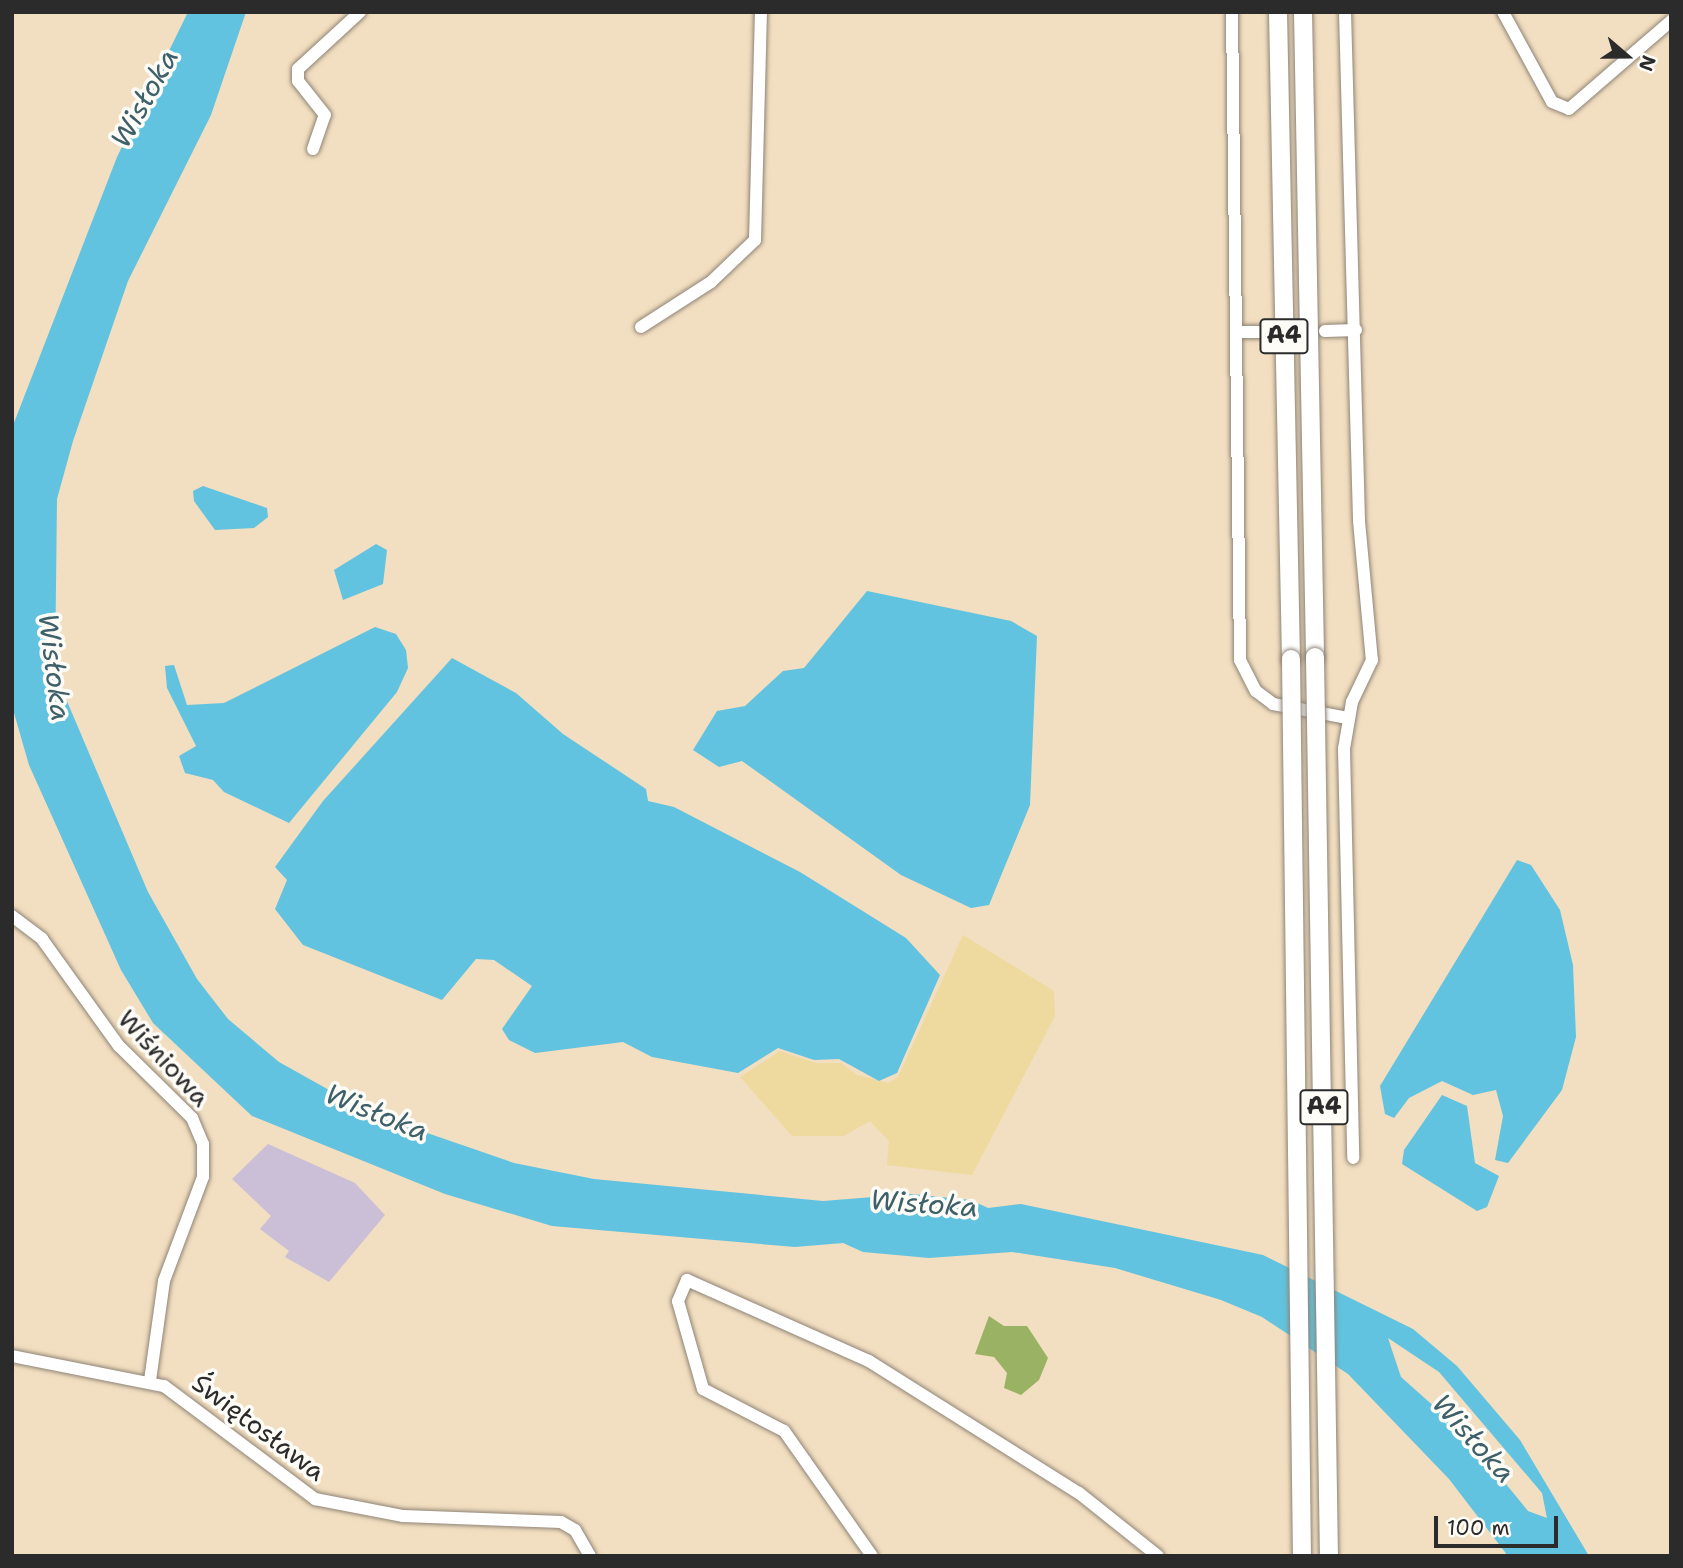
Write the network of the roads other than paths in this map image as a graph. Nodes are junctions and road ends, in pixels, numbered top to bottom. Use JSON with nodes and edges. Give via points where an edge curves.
{"nodes":[{"id":1,"x":360,"y":12,"type":"edge"},
{"id":2,"x":761,"y":12,"type":"edge"},
{"id":3,"x":1233,"y":12,"type":"edge"},
{"id":4,"x":1278,"y":12,"type":"edge"},
{"id":5,"x":1303,"y":12,"type":"edge"},
{"id":6,"x":1345,"y":12,"type":"edge"},
{"id":7,"x":1503,"y":12,"type":"edge"},
{"id":8,"x":1671,"y":21,"type":"edge"},
{"id":9,"x":313,"y":149,"type":"dead end"},
{"id":10,"x":641,"y":327,"type":"dead end"},
{"id":11,"x":1356,"y":330,"type":"junction"},
{"id":12,"x":1325,"y":331,"type":"dead end"},
{"id":13,"x":1238,"y":332,"type":"junction"},
{"id":14,"x":1270,"y":332,"type":"dead end"},
{"id":15,"x":1348,"y":718,"type":"junction"},
{"id":16,"x":12,"y":916,"type":"edge"},
{"id":17,"x":1353,"y":1158,"type":"dead end"},
{"id":18,"x":12,"y":1356,"type":"edge"},
{"id":19,"x":150,"y":1380,"type":"junction"},
{"id":20,"x":590,"y":1556,"type":"edge"},
{"id":21,"x":872,"y":1556,"type":"edge"},
{"id":22,"x":1158,"y":1556,"type":"edge"},
{"id":23,"x":1302,"y":1556,"type":"edge"},
{"id":24,"x":1329,"y":1556,"type":"edge"}],
"edges":[{"from":1,"to":9,"type":"street","via":[[298,69],[298,81],[325,115]]},
{"from":2,"to":10,"type":"street","via":[[755,240],[711,282]]},
{"from":3,"to":13,"type":"street"},
{"from":4,"to":23,"type":"highway","number":"A4","bridge":true},
{"from":5,"to":24,"type":"highway","number":"A4","bridge":true},
{"from":6,"to":11,"type":"street"},
{"from":7,"to":8,"type":"street","via":[[1552,102],[1569,108]]},
{"from":11,"to":12,"type":"street"},
{"from":11,"to":15,"type":"street","via":[[1359,521],[1371,660]]},
{"from":13,"to":14,"type":"street"},
{"from":13,"to":15,"type":"street","via":[[1240,660],[1256,691],[1273,704]]},
{"from":15,"to":17,"type":"street"},
{"from":16,"to":19,"type":"street","name":"Wiśniowa","via":[[42,939],[119,1046],[192,1118],[202,1144],[203,1177],[164,1281]]},
{"from":18,"to":19,"type":"street","name":"Świętosława"},
{"from":19,"to":20,"type":"street","name":"Świętosława","via":[[184,1399],[315,1499],[403,1517],[561,1522],[575,1531]]},
{"from":21,"to":22,"type":"street","via":[[784,1431],[703,1389],[682,1312],[687,1280],[869,1362],[1079,1493]]}]}
